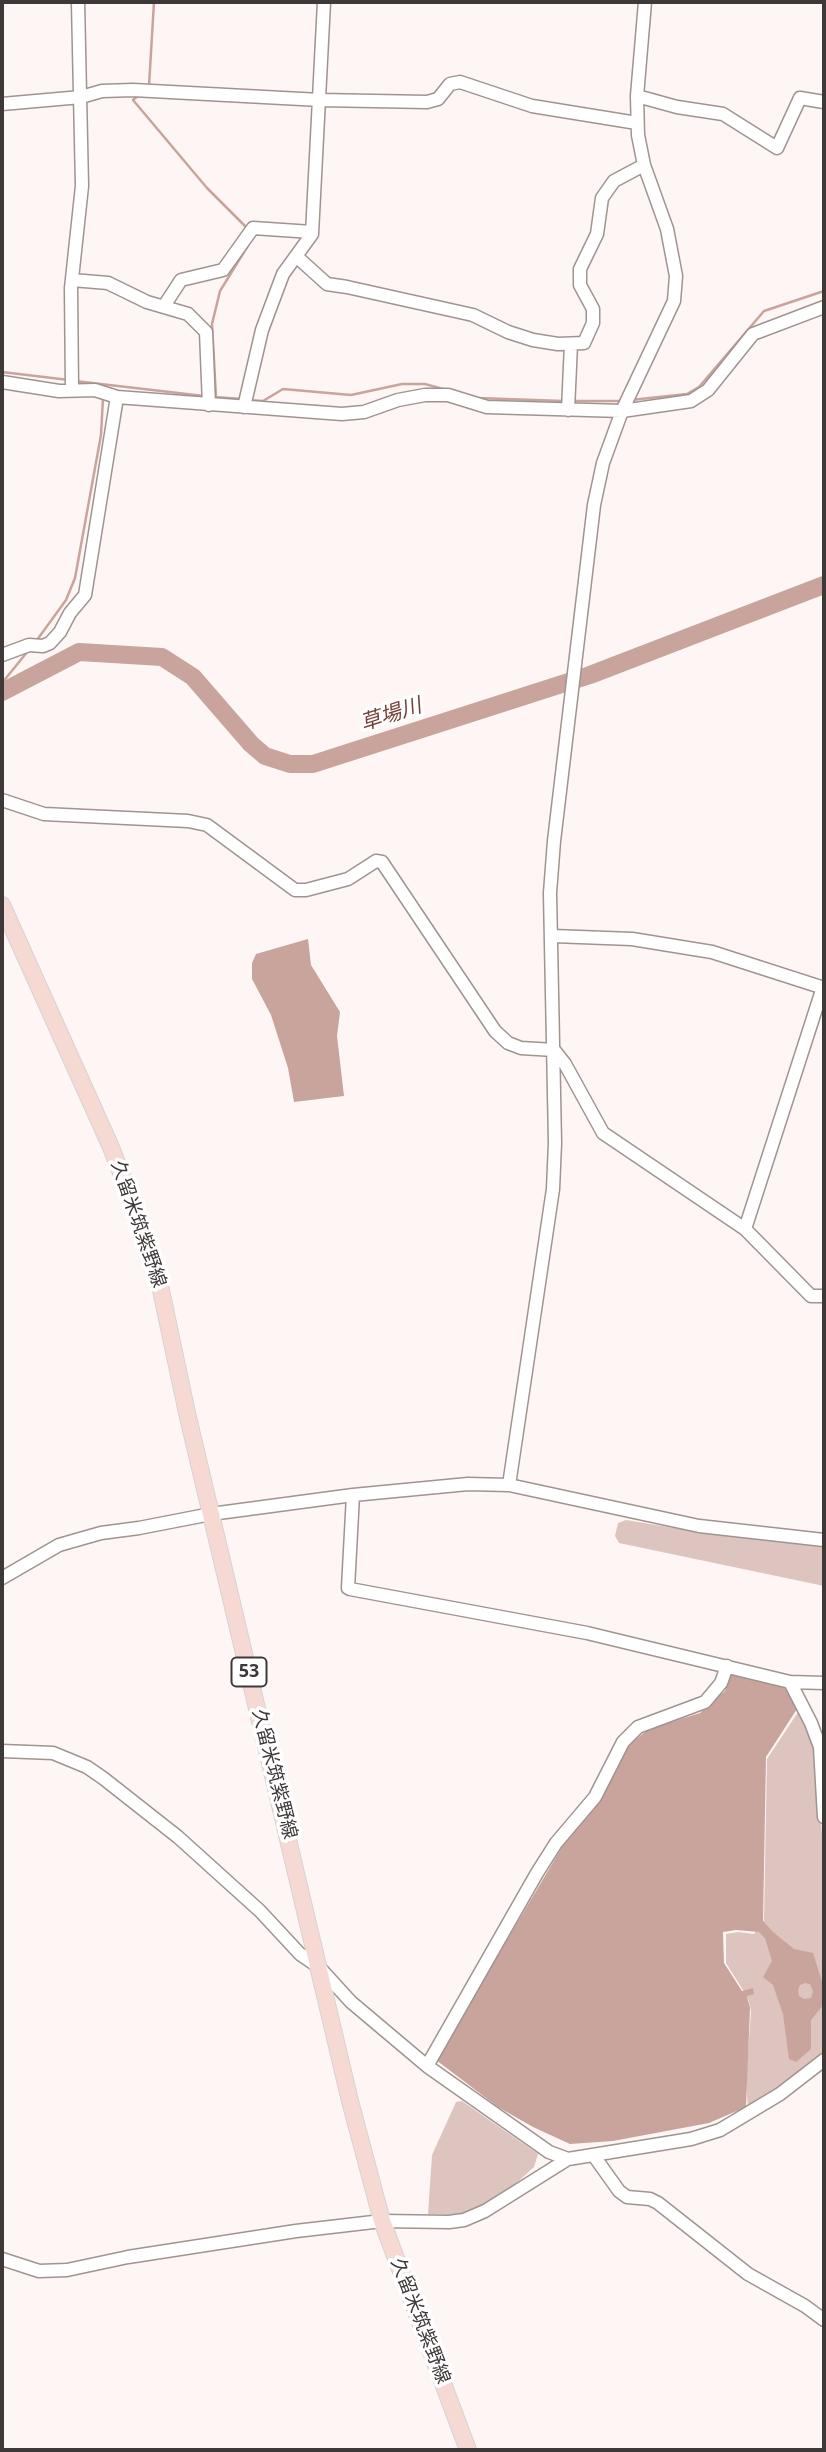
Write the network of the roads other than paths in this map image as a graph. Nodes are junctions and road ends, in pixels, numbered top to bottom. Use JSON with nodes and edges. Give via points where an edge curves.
{"nodes":[{"id":1,"x":78,"y":2,"type":"edge"},
{"id":2,"x":324,"y":2,"type":"edge"},
{"id":3,"x":645,"y":2,"type":"edge"},
{"id":4,"x":637,"y":96,"type":"junction"},
{"id":5,"x":80,"y":97,"type":"junction"},
{"id":6,"x":320,"y":100,"type":"junction"},
{"id":7,"x":824,"y":102,"type":"edge"},
{"id":8,"x":2,"y":104,"type":"edge"},
{"id":9,"x":637,"y":123,"type":"junction"},
{"id":10,"x":645,"y":165,"type":"junction"},
{"id":11,"x":312,"y":232,"type":"junction"},
{"id":12,"x":296,"y":256,"type":"junction"},
{"id":13,"x":72,"y":280,"type":"junction"},
{"id":14,"x":164,"y":306,"type":"junction"},
{"id":15,"x":824,"y":307,"type":"edge"},
{"id":16,"x":571,"y":344,"type":"junction"},
{"id":17,"x":2,"y":382,"type":"edge"},
{"id":18,"x":72,"y":390,"type":"junction"},
{"id":19,"x":117,"y":397,"type":"junction"},
{"id":20,"x":208,"y":405,"type":"junction"},
{"id":21,"x":244,"y":407,"type":"junction"},
{"id":22,"x":568,"y":410,"type":"junction"},
{"id":23,"x":622,"y":411,"type":"junction"},
{"id":24,"x":2,"y":655,"type":"edge"},
{"id":25,"x":2,"y":800,"type":"edge"},
{"id":26,"x":2,"y":905,"type":"edge"},
{"id":27,"x":552,"y":936,"type":"junction"},
{"id":28,"x":823,"y":988,"type":"edge"},
{"id":29,"x":554,"y":1050,"type":"junction"},
{"id":30,"x":745,"y":1229,"type":"junction"},
{"id":31,"x":824,"y":1296,"type":"edge"},
{"id":32,"x":509,"y":1485,"type":"junction"},
{"id":33,"x":354,"y":1495,"type":"junction"},
{"id":34,"x":211,"y":1514,"type":"junction"},
{"id":35,"x":824,"y":1540,"type":"edge"},
{"id":36,"x":2,"y":1578,"type":"edge"},
{"id":37,"x":727,"y":1666,"type":"junction"},
{"id":38,"x":790,"y":1682,"type":"junction"},
{"id":39,"x":824,"y":1684,"type":"edge"},
{"id":40,"x":2,"y":1751,"type":"edge"},
{"id":41,"x":824,"y":1817,"type":"edge"},
{"id":42,"x":319,"y":1967,"type":"junction"},
{"id":43,"x":824,"y":2060,"type":"edge"},
{"id":44,"x":427,"y":2066,"type":"junction"},
{"id":45,"x":594,"y":2156,"type":"junction"},
{"id":46,"x":568,"y":2159,"type":"junction"},
{"id":47,"x":382,"y":2221,"type":"junction"},
{"id":48,"x":2,"y":2259,"type":"edge"},
{"id":49,"x":824,"y":2320,"type":"edge"},
{"id":50,"x":468,"y":2450,"type":"edge"}],
"edges":[{"from":1,"to":5,"type":"street"},
{"from":2,"to":6,"type":"street"},
{"from":3,"to":4,"type":"street"},
{"from":4,"to":7,"type":"street","via":[[723,114],[777,148],[800,97]]},
{"from":4,"to":9,"type":"street"},
{"from":5,"to":6,"type":"street","via":[[133,90]]},
{"from":5,"to":8,"type":"street"},
{"from":5,"to":13,"type":"street","via":[[82,186]]},
{"from":6,"to":9,"type":"street","via":[[427,102],[460,82],[532,106]]},
{"from":6,"to":11,"type":"street"},
{"from":9,"to":10,"type":"street"},
{"from":10,"to":16,"type":"street","via":[[614,181],[602,198],[597,234],[580,269],[580,285],[593,309],[593,323],[584,343]]},
{"from":10,"to":23,"type":"street","via":[[667,229],[676,276],[674,302]]},
{"from":11,"to":12,"type":"street"},
{"from":11,"to":14,"type":"street","via":[[253,228],[223,270],[181,280]]},
{"from":12,"to":16,"type":"street","via":[[327,284],[473,315],[533,340]]},
{"from":12,"to":21,"type":"street","via":[[283,274],[262,330]]},
{"from":13,"to":14,"type":"street","via":[[108,283]]},
{"from":13,"to":18,"type":"street"},
{"from":14,"to":20,"type":"street","via":[[188,314],[206,332]]},
{"from":15,"to":23,"type":"street","via":[[752,334],[708,390],[691,401]]},
{"from":16,"to":22,"type":"street"},
{"from":17,"to":18,"type":"street"},
{"from":18,"to":19,"type":"street","via":[[95,390]]},
{"from":19,"to":20,"type":"street"},
{"from":19,"to":24,"type":"street","via":[[85,595],[50,643]]},
{"from":20,"to":21,"type":"street"},
{"from":21,"to":22,"type":"street","via":[[342,414],[398,400],[448,395],[487,407]]},
{"from":22,"to":23,"type":"street"},
{"from":23,"to":27,"type":"street","via":[[593,505],[554,841]]},
{"from":25,"to":29,"type":"street","via":[[44,814],[207,825],[295,890],[348,879],[376,861],[382,862],[495,1031],[521,1048]]},
{"from":26,"to":34,"type":"main road","name":"久留米筑紫野線","number":"53","via":[[140,1221],[158,1276]]},
{"from":27,"to":28,"type":"street","via":[[632,939],[712,952]]},
{"from":27,"to":29,"type":"street"},
{"from":28,"to":30,"type":"street"},
{"from":29,"to":30,"type":"street","via":[[603,1133]]},
{"from":29,"to":32,"type":"street","via":[[553,1189]]},
{"from":30,"to":31,"type":"street","via":[[811,1296]]},
{"from":32,"to":33,"type":"street","via":[[454,1485]]},
{"from":32,"to":35,"type":"street","via":[[699,1527]]},
{"from":33,"to":34,"type":"street"},
{"from":33,"to":37,"type":"street","via":[[350,1589],[587,1633]]},
{"from":34,"to":36,"type":"street","via":[[73,1540]]},
{"from":34,"to":42,"type":"main road","name":"久留米筑紫野線","number":"53"},
{"from":37,"to":38,"type":"street"},
{"from":37,"to":44,"type":"street","via":[[705,1702],[638,1727],[623,1742],[595,1797],[537,1873]]},
{"from":38,"to":39,"type":"street"},
{"from":38,"to":41,"type":"street","via":[[820,1747]]},
{"from":40,"to":42,"type":"street","via":[[53,1753],[87,1767],[178,1837]]},
{"from":42,"to":44,"type":"street","via":[[351,2002]]},
{"from":42,"to":47,"type":"main road","name":"久留米筑紫野線","number":"53"},
{"from":43,"to":45,"type":"street","via":[[780,2094],[720,2130]]},
{"from":44,"to":46,"type":"street","via":[[549,2152]]},
{"from":45,"to":46,"type":"street"},
{"from":45,"to":49,"type":"street","via":[[619,2191],[659,2203],[748,2274]]},
{"from":46,"to":47,"type":"street","via":[[475,2217],[449,2222]]},
{"from":47,"to":48,"type":"street","via":[[67,2270],[39,2271]]},
{"from":47,"to":50,"type":"main road","name":"久留米筑紫野線","number":"53"}]}
